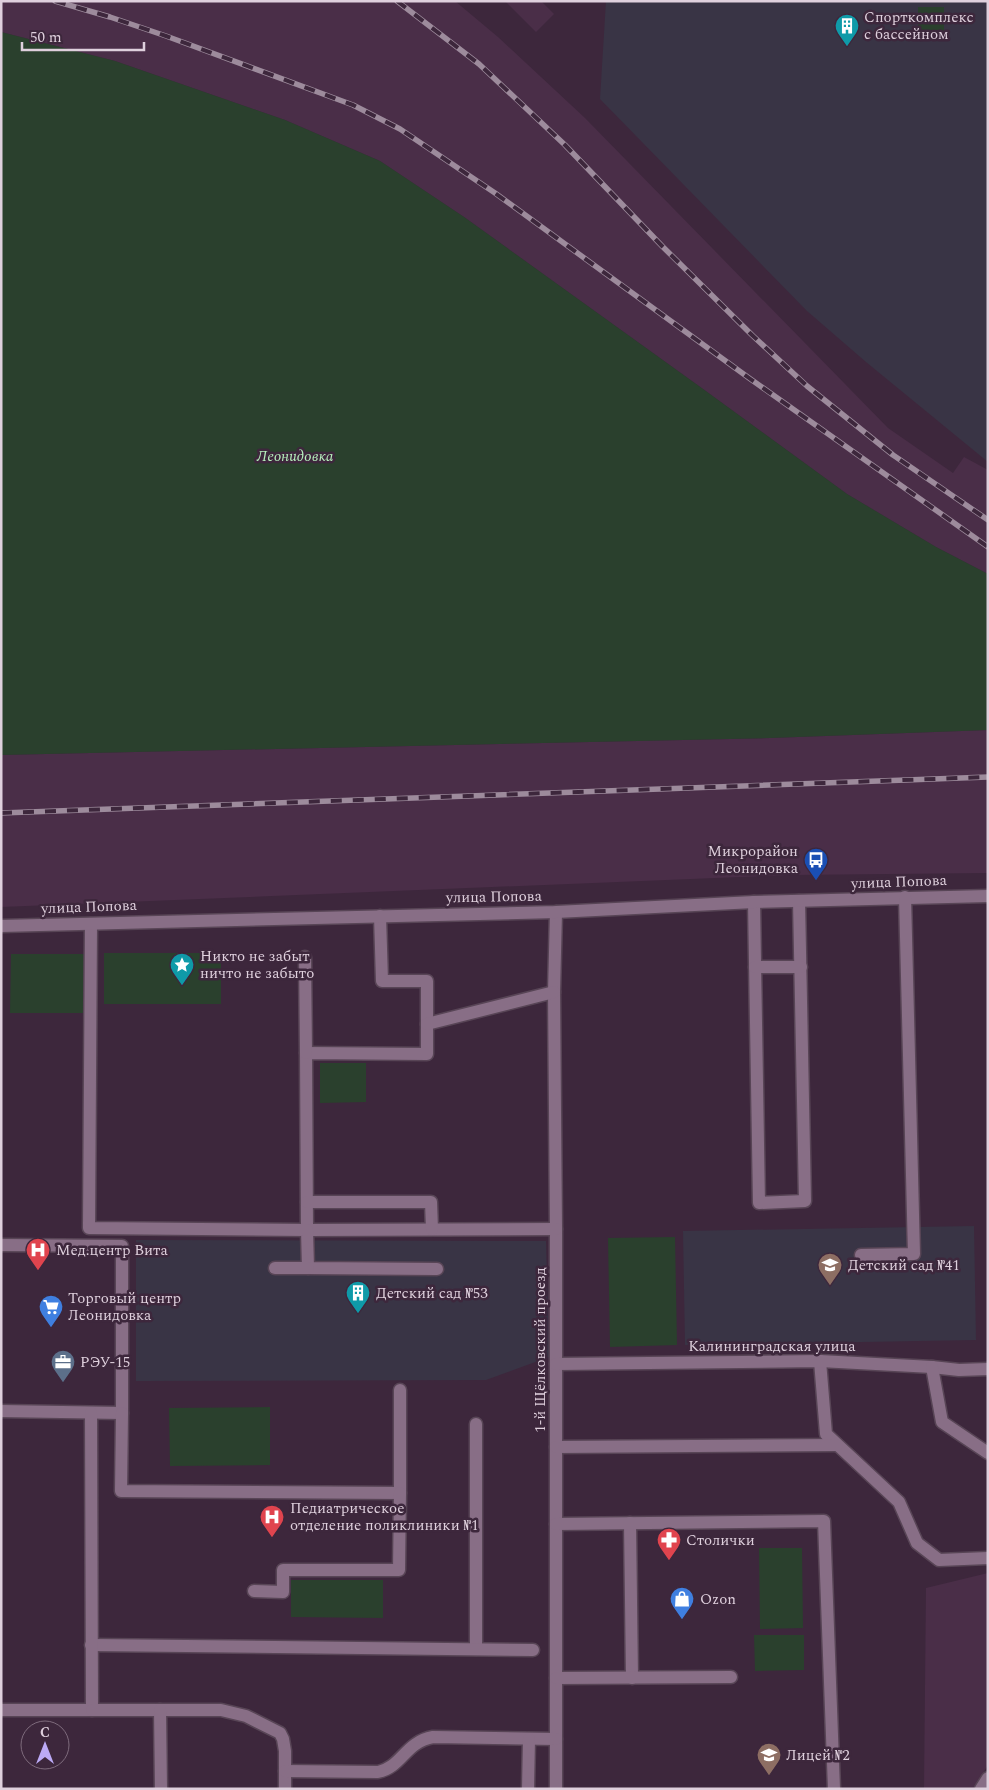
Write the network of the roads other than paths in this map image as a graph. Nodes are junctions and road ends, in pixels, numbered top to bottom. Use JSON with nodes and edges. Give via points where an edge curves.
{"nodes":[{"id":1,"x":988,"y":896,"type":"edge"},
{"id":2,"x":905,"y":897,"type":"junction"},
{"id":3,"x":799,"y":901,"type":"junction"},
{"id":4,"x":754,"y":902,"type":"junction"},
{"id":5,"x":556,"y":912,"type":"junction"},
{"id":6,"x":380,"y":916,"type":"junction"},
{"id":7,"x":91,"y":924,"type":"junction"},
{"id":8,"x":1,"y":926,"type":"edge"},
{"id":9,"x":305,"y":957,"type":"dead end"},
{"id":10,"x":801,"y":966,"type":"junction"},
{"id":11,"x":755,"y":967,"type":"junction"},
{"id":12,"x":554,"y":992,"type":"junction"},
{"id":13,"x":427,"y":1024,"type":"junction"},
{"id":14,"x":306,"y":1053,"type":"junction"},
{"id":15,"x":307,"y":1202,"type":"junction"},
{"id":16,"x":432,"y":1229,"type":"junction"},
{"id":17,"x":556,"y":1229,"type":"junction"},
{"id":18,"x":307,"y":1230,"type":"junction"},
{"id":19,"x":1,"y":1245,"type":"edge"},
{"id":20,"x":861,"y":1255,"type":"dead end"},
{"id":21,"x":275,"y":1268,"type":"dead end"},
{"id":22,"x":308,"y":1268,"type":"junction"},
{"id":23,"x":438,"y":1269,"type":"dead end"},
{"id":24,"x":820,"y":1361,"type":"junction"},
{"id":25,"x":556,"y":1364,"type":"junction"},
{"id":26,"x":932,"y":1367,"type":"junction"},
{"id":27,"x":988,"y":1369,"type":"edge"},
{"id":28,"x":400,"y":1390,"type":"dead end"},
{"id":29,"x":1,"y":1411,"type":"edge"},
{"id":30,"x":91,"y":1413,"type":"junction"},
{"id":31,"x":122,"y":1413,"type":"junction"},
{"id":32,"x":476,"y":1424,"type":"dead end"},
{"id":33,"x":837,"y":1445,"type":"junction"},
{"id":34,"x":556,"y":1447,"type":"junction"},
{"id":35,"x":988,"y":1453,"type":"edge"},
{"id":36,"x":400,"y":1493,"type":"junction"},
{"id":37,"x":630,"y":1523,"type":"junction"},
{"id":38,"x":556,"y":1524,"type":"junction"},
{"id":39,"x":988,"y":1558,"type":"edge"},
{"id":40,"x":254,"y":1591,"type":"dead end"},
{"id":41,"x":91,"y":1645,"type":"junction"},
{"id":42,"x":476,"y":1649,"type":"junction"},
{"id":43,"x":534,"y":1650,"type":"dead end"},
{"id":44,"x":731,"y":1677,"type":"dead end"},
{"id":45,"x":556,"y":1678,"type":"junction"},
{"id":46,"x":632,"y":1678,"type":"junction"},
{"id":47,"x":1,"y":1710,"type":"edge"},
{"id":48,"x":92,"y":1710,"type":"junction"},
{"id":49,"x":160,"y":1710,"type":"junction"},
{"id":50,"x":528,"y":1739,"type":"junction"},
{"id":51,"x":556,"y":1739,"type":"junction"},
{"id":52,"x":285,"y":1771,"type":"junction"},
{"id":53,"x":988,"y":1778,"type":"edge"},
{"id":54,"x":161,"y":1789,"type":"edge"},
{"id":55,"x":285,"y":1789,"type":"edge"},
{"id":56,"x":528,"y":1789,"type":"edge"},
{"id":57,"x":556,"y":1789,"type":"edge"},
{"id":58,"x":834,"y":1789,"type":"edge"},
{"id":59,"x":981,"y":1789,"type":"edge"}],
"edges":[{"from":1,"to":2,"type":"street","name":"улица Попова"},
{"from":2,"to":3,"type":"street","name":"улица Попова"},
{"from":2,"to":20,"type":"street","via":[[914,1254]]},
{"from":3,"to":4,"type":"street","name":"улица Попова"},
{"from":3,"to":10,"type":"street"},
{"from":4,"to":5,"type":"street","name":"улица Попова"},
{"from":4,"to":11,"type":"street"},
{"from":5,"to":6,"type":"street","name":"улица Попова"},
{"from":5,"to":12,"type":"street","name":"1-й Щёлковский проезд"},
{"from":6,"to":7,"type":"street","name":"улица Попова"},
{"from":6,"to":13,"type":"street","via":[[382,981],[427,981]]},
{"from":7,"to":8,"type":"street","name":"улица Попова"},
{"from":7,"to":18,"type":"street","via":[[89,1228]]},
{"from":9,"to":14,"type":"street"},
{"from":10,"to":11,"type":"street"},
{"from":10,"to":11,"type":"street","via":[[804,1201],[758,1203]]},
{"from":12,"to":13,"type":"street"},
{"from":12,"to":17,"type":"street","name":"1-й Щёлковский проезд"},
{"from":13,"to":14,"type":"street","via":[[427,1054]]},
{"from":14,"to":15,"type":"street"},
{"from":15,"to":16,"type":"street","via":[[431,1202]]},
{"from":15,"to":18,"type":"street"},
{"from":16,"to":17,"type":"street"},
{"from":16,"to":18,"type":"street"},
{"from":17,"to":25,"type":"street","name":"1-й Щёлковский проезд"},
{"from":18,"to":22,"type":"street"},
{"from":19,"to":31,"type":"street","via":[[122,1246]]},
{"from":21,"to":22,"type":"street"},
{"from":22,"to":23,"type":"street"},
{"from":24,"to":25,"type":"street","name":"Калининградская улица"},
{"from":24,"to":26,"type":"street","name":"Калининградская улица"},
{"from":24,"to":33,"type":"street","via":[[826,1434]]},
{"from":25,"to":34,"type":"street","name":"1-й Щёлковский проезд"},
{"from":26,"to":27,"type":"street","name":"Калининградская улица"},
{"from":26,"to":35,"type":"street","via":[[942,1422]]},
{"from":28,"to":36,"type":"street"},
{"from":29,"to":30,"type":"street"},
{"from":30,"to":31,"type":"street"},
{"from":30,"to":41,"type":"street"},
{"from":31,"to":36,"type":"street","via":[[121,1492]]},
{"from":32,"to":42,"type":"street"},
{"from":33,"to":34,"type":"street"},
{"from":33,"to":39,"type":"street","via":[[899,1502],[917,1543],[939,1560]]},
{"from":34,"to":38,"type":"street","name":"1-й Щёлковский проезд"},
{"from":36,"to":40,"type":"street","via":[[399,1570],[283,1570],[283,1592]]},
{"from":37,"to":38,"type":"street"},
{"from":37,"to":46,"type":"street"},
{"from":37,"to":58,"type":"street","via":[[824,1521]]},
{"from":38,"to":45,"type":"street","name":"1-й Щёлковский проезд"},
{"from":41,"to":42,"type":"street"},
{"from":41,"to":48,"type":"street"},
{"from":42,"to":43,"type":"street"},
{"from":44,"to":46,"type":"street"},
{"from":45,"to":46,"type":"street"},
{"from":45,"to":51,"type":"street","name":"1-й Щёлковский проезд"},
{"from":47,"to":48,"type":"street"},
{"from":48,"to":49,"type":"street"},
{"from":49,"to":52,"type":"street","via":[[221,1710],[264,1724],[284,1739]]},
{"from":49,"to":54,"type":"street"},
{"from":50,"to":51,"type":"street"},
{"from":50,"to":52,"type":"street","via":[[422,1739],[386,1770],[378,1772]]},
{"from":50,"to":56,"type":"street"},
{"from":51,"to":57,"type":"street","name":"1-й Щёлковский проезд"},
{"from":52,"to":55,"type":"street"},
{"from":53,"to":59,"type":"street"}]}
